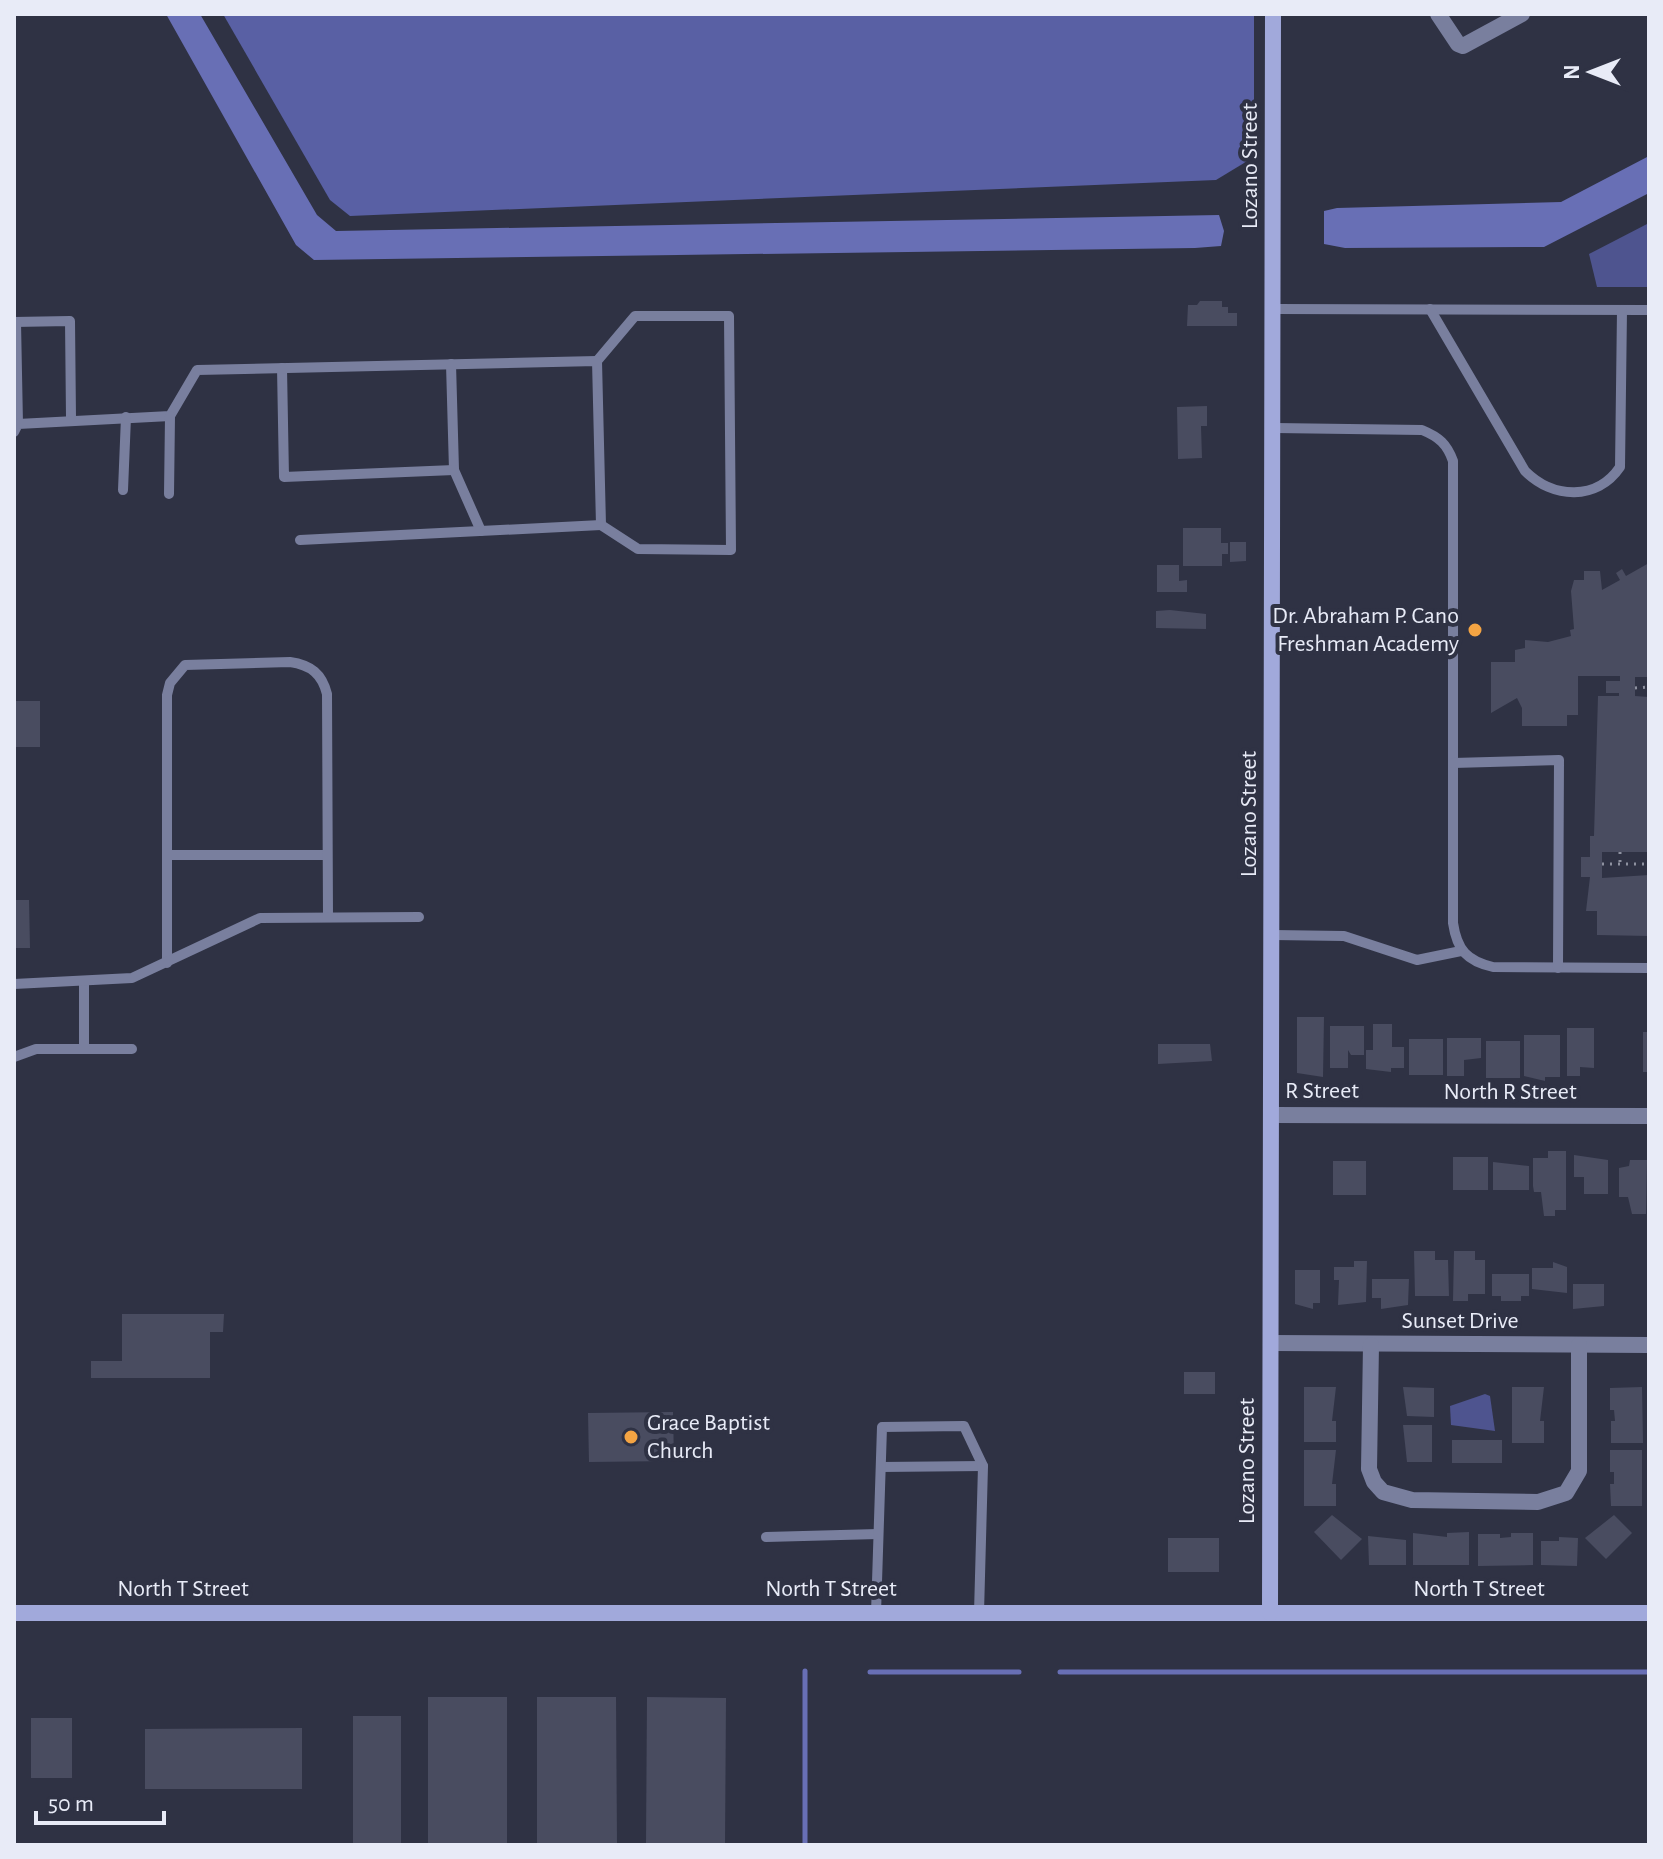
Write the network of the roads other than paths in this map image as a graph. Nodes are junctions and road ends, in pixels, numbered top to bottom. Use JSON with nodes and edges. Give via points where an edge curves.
{"nodes":[{"id":1,"x":1273,"y":14,"type":"edge"},
{"id":2,"x":1438,"y":14,"type":"edge"},
{"id":3,"x":1522,"y":14,"type":"edge"},
{"id":4,"x":1275,"y":309,"type":"junction"},
{"id":5,"x":1430,"y":309,"type":"junction"},
{"id":6,"x":1622,"y":310,"type":"junction"},
{"id":7,"x":1649,"y":310,"type":"edge"},
{"id":8,"x":15,"y":322,"type":"edge"},
{"id":9,"x":597,"y":361,"type":"junction"},
{"id":10,"x":451,"y":364,"type":"junction"},
{"id":11,"x":282,"y":368,"type":"junction"},
{"id":12,"x":170,"y":416,"type":"junction"},
{"id":13,"x":126,"y":417,"type":"junction"},
{"id":14,"x":71,"y":418,"type":"junction"},
{"id":15,"x":16,"y":428,"type":"edge"},
{"id":16,"x":1275,"y":428,"type":"junction"},
{"id":17,"x":454,"y":470,"type":"junction"},
{"id":18,"x":123,"y":490,"type":"dead end"},
{"id":19,"x":169,"y":494,"type":"dead end"},
{"id":20,"x":601,"y":525,"type":"junction"},
{"id":21,"x":481,"y":531,"type":"junction"},
{"id":22,"x":300,"y":540,"type":"dead end"},
{"id":23,"x":1453,"y":763,"type":"junction"},
{"id":24,"x":167,"y":855,"type":"junction"},
{"id":25,"x":327,"y":855,"type":"junction"},
{"id":26,"x":328,"y":916,"type":"junction"},
{"id":27,"x":419,"y":917,"type":"dead end"},
{"id":28,"x":1273,"y":935,"type":"junction"},
{"id":29,"x":1461,"y":951,"type":"junction"},
{"id":30,"x":167,"y":963,"type":"junction"},
{"id":31,"x":1558,"y":968,"type":"junction"},
{"id":32,"x":1649,"y":968,"type":"edge"},
{"id":33,"x":84,"y":982,"type":"junction"},
{"id":34,"x":14,"y":984,"type":"edge"},
{"id":35,"x":84,"y":1049,"type":"junction"},
{"id":36,"x":132,"y":1049,"type":"dead end"},
{"id":37,"x":14,"y":1057,"type":"edge"},
{"id":38,"x":1272,"y":1115,"type":"junction"},
{"id":39,"x":1371,"y":1116,"type":"joint"},
{"id":40,"x":1649,"y":1116,"type":"edge"},
{"id":41,"x":1271,"y":1343,"type":"junction"},
{"id":42,"x":1371,"y":1345,"type":"junction"},
{"id":43,"x":1579,"y":1345,"type":"junction"},
{"id":44,"x":1649,"y":1345,"type":"edge"},
{"id":45,"x":983,"y":1466,"type":"junction"},
{"id":46,"x":881,"y":1467,"type":"junction"},
{"id":47,"x":878,"y":1534,"type":"junction"},
{"id":48,"x":766,"y":1537,"type":"dead end"},
{"id":49,"x":14,"y":1613,"type":"edge"},
{"id":50,"x":876,"y":1613,"type":"junction"},
{"id":51,"x":979,"y":1613,"type":"junction"},
{"id":52,"x":1270,"y":1613,"type":"junction"},
{"id":53,"x":1649,"y":1613,"type":"edge"}],
"edges":[{"from":1,"to":4,"type":"street","name":"Lozano Street"},
{"from":2,"to":3,"type":"street","via":[[1463,46]]},
{"from":4,"to":5,"type":"lane"},
{"from":4,"to":16,"type":"street","name":"Lozano Street"},
{"from":5,"to":6,"type":"lane"},
{"from":5,"to":6,"type":"lane","via":[[1525,471],[1546,487],[1575,492],[1601,488],[1620,467]]},
{"from":6,"to":7,"type":"lane"},
{"from":8,"to":14,"type":"lane","via":[[70,321]]},
{"from":8,"to":15,"type":"lane"},
{"from":9,"to":10,"type":"lane"},
{"from":9,"to":20,"type":"lane"},
{"from":9,"to":20,"type":"lane","via":[[635,316],[729,316],[731,550],[638,549]]},
{"from":10,"to":11,"type":"lane"},
{"from":10,"to":17,"type":"lane"},
{"from":11,"to":12,"type":"lane","via":[[197,370]]},
{"from":11,"to":17,"type":"lane","via":[[284,477]]},
{"from":12,"to":13,"type":"lane"},
{"from":12,"to":19,"type":"lane"},
{"from":13,"to":14,"type":"lane"},
{"from":13,"to":18,"type":"lane"},
{"from":14,"to":15,"type":"lane"},
{"from":16,"to":23,"type":"lane","via":[[1422,430],[1450,451]]},
{"from":16,"to":28,"type":"street","name":"Lozano Street"},
{"from":17,"to":21,"type":"lane"},
{"from":20,"to":21,"type":"lane"},
{"from":21,"to":22,"type":"lane"},
{"from":23,"to":29,"type":"lane","via":[[1453,923]]},
{"from":23,"to":31,"type":"lane","via":[[1559,760]]},
{"from":24,"to":25,"type":"lane"},
{"from":24,"to":25,"type":"lane","via":[[167,695],[177,672],[195,663],[290,662],[315,671],[327,694]]},
{"from":24,"to":30,"type":"lane"},
{"from":25,"to":26,"type":"lane"},
{"from":26,"to":27,"type":"lane"},
{"from":26,"to":30,"type":"lane","via":[[260,918]]},
{"from":28,"to":29,"type":"lane","via":[[1344,936],[1417,960]]},
{"from":28,"to":38,"type":"street","name":"Lozano Street"},
{"from":29,"to":31,"type":"lane","via":[[1469,960],[1493,967]]},
{"from":30,"to":33,"type":"lane","via":[[132,978]]},
{"from":31,"to":32,"type":"lane"},
{"from":33,"to":34,"type":"lane"},
{"from":33,"to":35,"type":"lane"},
{"from":35,"to":36,"type":"lane"},
{"from":35,"to":37,"type":"lane","via":[[36,1049]]},
{"from":38,"to":39,"type":"street","name":"R Street"},
{"from":38,"to":41,"type":"street","name":"Lozano Street"},
{"from":39,"to":40,"type":"street","name":"North R Street"},
{"from":41,"to":42,"type":"street","name":"Sunset Drive"},
{"from":41,"to":52,"type":"street","name":"Lozano Street"},
{"from":42,"to":43,"type":"street","name":"Sunset Drive"},
{"from":42,"to":43,"type":"street","via":[[1369,1469],[1383,1492],[1412,1500],[1538,1502],[1566,1493],[1579,1471]]},
{"from":43,"to":44,"type":"street","name":"Sunset Drive"},
{"from":45,"to":46,"type":"lane"},
{"from":45,"to":46,"type":"lane","via":[[964,1426],[882,1427]]},
{"from":45,"to":51,"type":"lane"},
{"from":46,"to":47,"type":"lane"},
{"from":47,"to":48,"type":"lane"},
{"from":47,"to":50,"type":"lane"},
{"from":49,"to":50,"type":"street","name":"North T Street"},
{"from":50,"to":51,"type":"street","name":"North T Street"},
{"from":51,"to":52,"type":"street","name":"North T Street"},
{"from":52,"to":53,"type":"street","name":"North T Street"}]}
